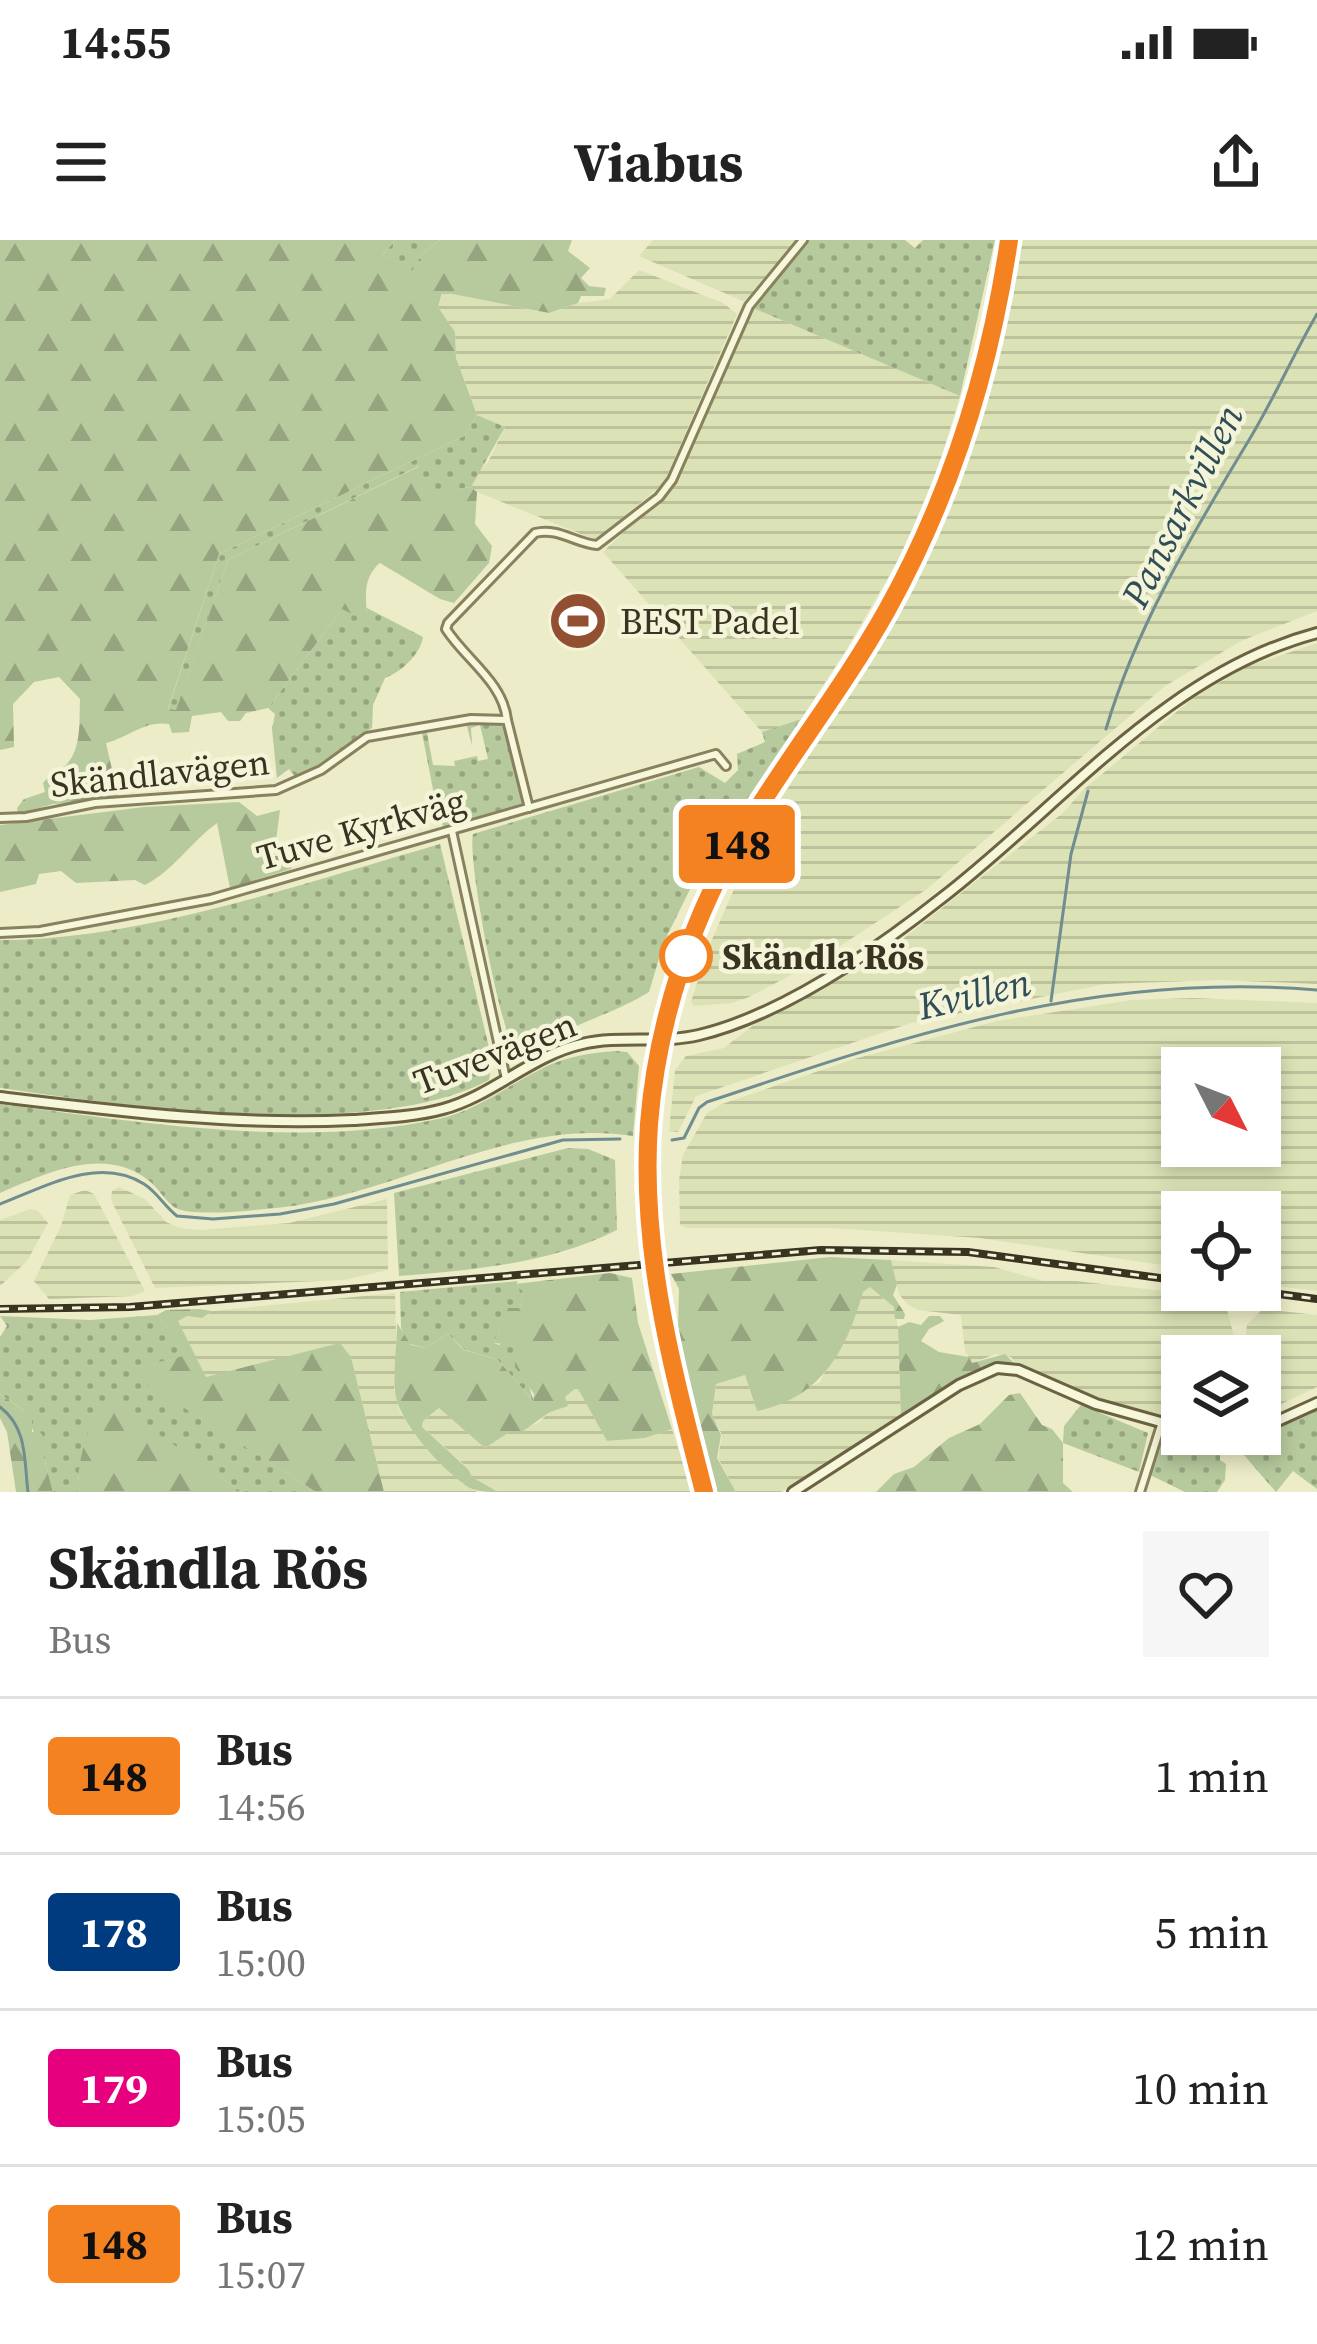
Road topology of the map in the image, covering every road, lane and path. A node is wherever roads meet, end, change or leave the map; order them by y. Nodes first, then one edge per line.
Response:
1 (803, 240) edge
2 (1009, 240) edge
3 (1317, 632) edge
4 (507, 720) junction
5 (727, 766) dead end
6 (529, 808) junction
7 (0, 818) edge
8 (452, 831) junction
9 (0, 933) edge
10 (663, 1039) junction
11 (507, 1080) junction
12 (0, 1097) edge
13 (1317, 1403) edge
14 (1281, 1419) edge
15 (1161, 1422) edge
16 (1161, 1425) edge
17 (704, 1492) edge
18 (793, 1492) edge
19 (1140, 1492) edge

1 - 4 street
2 - 10 highway
3 - 10 main road, Tuvevägen
4 - 6 street
4 - 7 street, Skändlavägen
5 - 6 street, Tuve Kyrkväg
6 - 8 street, Tuve Kyrkväg
8 - 9 street, Tuve Kyrkväg
8 - 11 street
10 - 11 main road, Tuvevägen
10 - 17 highway, bridge
11 - 12 main road, Tuvevägen
13 - 14 main road
15 - 18 main road
16 - 19 street

